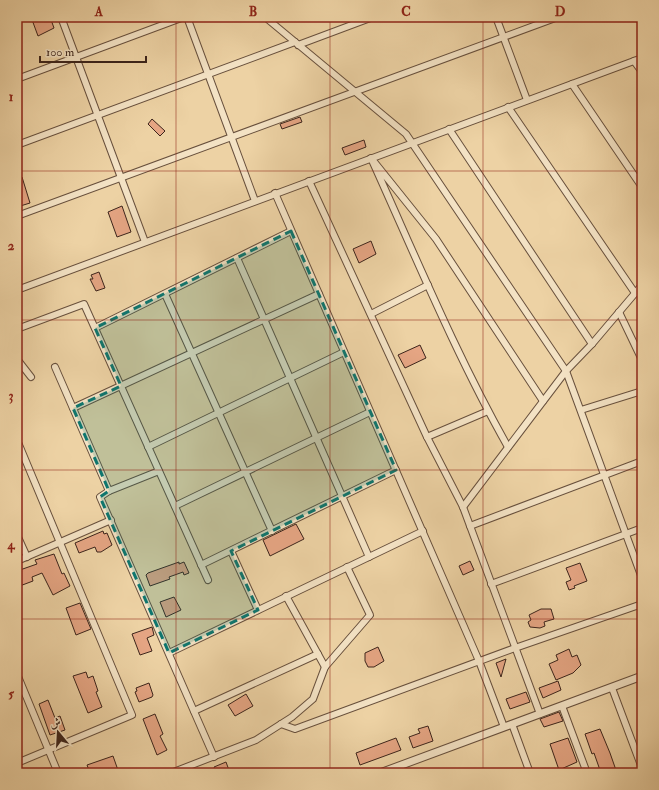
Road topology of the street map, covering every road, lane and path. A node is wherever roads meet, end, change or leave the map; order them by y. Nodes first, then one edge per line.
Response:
1 (61, 17) edge
2 (186, 17) edge
3 (265, 17) edge
4 (372, 17) edge
5 (496, 17) edge
6 (558, 17) edge
7 (636, 17) edge
8 (642, 22) edge
9 (503, 37) junction
10 (297, 43) junction
11 (76, 57) junction
12 (642, 58) edge
13 (634, 61) junction
14 (642, 72) edge
15 (209, 74) junction
16 (17, 79) edge
17 (572, 84) junction
18 (354, 91) junction
19 (527, 100) junction
20 (508, 107) junction
21 (97, 116) junction
22 (449, 129) junction
23 (231, 137) junction
24 (412, 143) junction
25 (17, 145) edge
26 (371, 158) junction
27 (120, 178) junction
28 (309, 181) junction
29 (642, 188) edge
30 (275, 194) junction
31 (255, 201) junction
32 (17, 216) edge
33 (291, 232) junction
34 (145, 242) junction
35 (237, 258) junction
36 (428, 285) junction
37 (642, 285) edge
38 (17, 290) edge
39 (636, 293) junction
40 (164, 294) junction
41 (319, 294) junction
42 (619, 312) junction
43 (371, 314) junction
44 (264, 319) junction
45 (95, 328) junction
46 (17, 329) edge
47 (592, 344) junction
48 (344, 352) junction
49 (191, 353) junction
50 (17, 359) edge
51 (642, 360) edge
52 (55, 367) dead end
53 (566, 371) junction
54 (31, 377) dead end
55 (290, 378) junction
56 (121, 386) junction
57 (642, 391) edge
58 (543, 401) junction
59 (73, 408) junction
60 (581, 410) junction
61 (488, 411) junction
62 (370, 412) junction
63 (218, 413) junction
64 (427, 437) junction
65 (316, 438) junction
66 (17, 440) edge
67 (148, 447) junction
68 (508, 447) junction
69 (642, 461) edge
70 (396, 470) junction
71 (159, 471) junction
72 (245, 472) junction
73 (604, 475) junction
74 (108, 491) junction
75 (342, 496) junction
76 (175, 506) junction
77 (463, 507) junction
78 (111, 520) junction
79 (470, 526) junction
80 (642, 528) edge
81 (272, 531) junction
82 (423, 531) junction
83 (627, 533) junction
84 (17, 535) edge
85 (60, 542) junction
86 (231, 551) junction
87 (27, 557) junction
88 (369, 557) junction
89 (17, 561) edge
90 (201, 565) junction
91 (347, 567) junction
92 (642, 578) edge
93 (208, 580) dead end
94 (491, 584) junction
95 (286, 596) junction
96 (642, 604) edge
97 (258, 610) junction
98 (516, 648) junction
99 (169, 653) junction
100 (318, 654) junction
101 (479, 661) junction
102 (325, 667) junction
103 (17, 674) edge
104 (642, 676) edge
105 (612, 688) junction
106 (24, 690) junction
107 (17, 692) edge
108 (562, 706) junction
109 (194, 711) junction
110 (540, 714) junction
111 (281, 724) junction
112 (512, 724) junction
113 (504, 727) junction
114 (48, 750) junction
115 (214, 757) junction
116 (17, 763) edge
117 (642, 768) edge
118 (58, 773) edge
119 (171, 773) edge
120 (380, 773) edge
121 (530, 773) edge
122 (587, 773) edge

1 - 11 street
2 - 11 street
2 - 15 street
3 - 10 street
4 - 10 street
5 - 9 street
6 - 9 street
7 - 8 street
9 - 18 street
9 - 19 street
10 - 15 street
10 - 18 street
11 - 16 street
11 - 21 street
12 - 13 street
13 - 14 street
13 - 17 street
15 - 21 street
15 - 23 street
17 - 19 street
17 - 29 street
18 - 23 street
18 - 24 street
19 - 20 street
20 - 22 street
20 - 39 street
21 - 25 street
21 - 27 street
22 - 24 street
22 - 47 street
23 - 27 street
23 - 31 street
24 - 26 street
24 - 53 street
26 - 28 street
26 - 36 street
26 - 58 street
27 - 32 street
27 - 34 street
28 - 30 street
28 - 43 street
30 - 31 street
30 - 33 street
31 - 34 street
33 - 35 street
33 - 41 street
34 - 38 street
35 - 40 street
35 - 44 street
36 - 43 street
36 - 61 street
37 - 39 street
39 - 42 street
40 - 45 street
40 - 49 street
41 - 44 street
41 - 48 street
42 - 47 street
42 - 51 street
43 - 64 street
44 - 49 street
44 - 55 street
45 - 46 street
45 - 56 street
47 - 53 street
48 - 55 street
48 - 62 street
49 - 56 street
49 - 63 street
50 - 54 street
52 - 59 street
53 - 58 street
53 - 60 street
55 - 63 street
55 - 65 street
56 - 59 street
56 - 67 street
57 - 60 street
58 - 68 street
59 - 74 street
60 - 73 street
61 - 64 street
61 - 68 street
62 - 65 street
62 - 70 street
63 - 67 street
63 - 72 street
64 - 77 street
65 - 72 street
65 - 75 street
66 - 85 street
67 - 71 street
68 - 77 street
69 - 73 street
70 - 75 street
70 - 82 street
71 - 74 street
71 - 76 street
72 - 76 street
72 - 81 street
73 - 79 street
73 - 83 street
74 - 78 street
75 - 81 street
75 - 88 street
76 - 90 street
77 - 79 street
78 - 85 street
78 - 99 street
79 - 94 street
80 - 83 street
81 - 86 street
82 - 88 street
82 - 101 street
83 - 92 street
83 - 94 street
84 - 87 street
85 - 87 street
85 - 114 street
86 - 90 street
86 - 97 street
87 - 89 street
88 - 91 street
90 - 93 street
91 - 95 street
91 - 102 street
94 - 98 street
95 - 97 street
95 - 100 street
96 - 98 street
97 - 99 street
98 - 101 street
98 - 110 street
99 - 109 street
100 - 102 street
100 - 109 street
101 - 111 street
101 - 113 street
102 - 111 street
103 - 106 street
104 - 105 street
105 - 108 street
105 - 117 street
106 - 107 street
106 - 114 street
108 - 110 street
108 - 122 street
109 - 115 street
110 - 112 street
111 - 115 street
112 - 113 street
112 - 121 street
113 - 120 street
114 - 116 street
114 - 118 street
115 - 119 street

